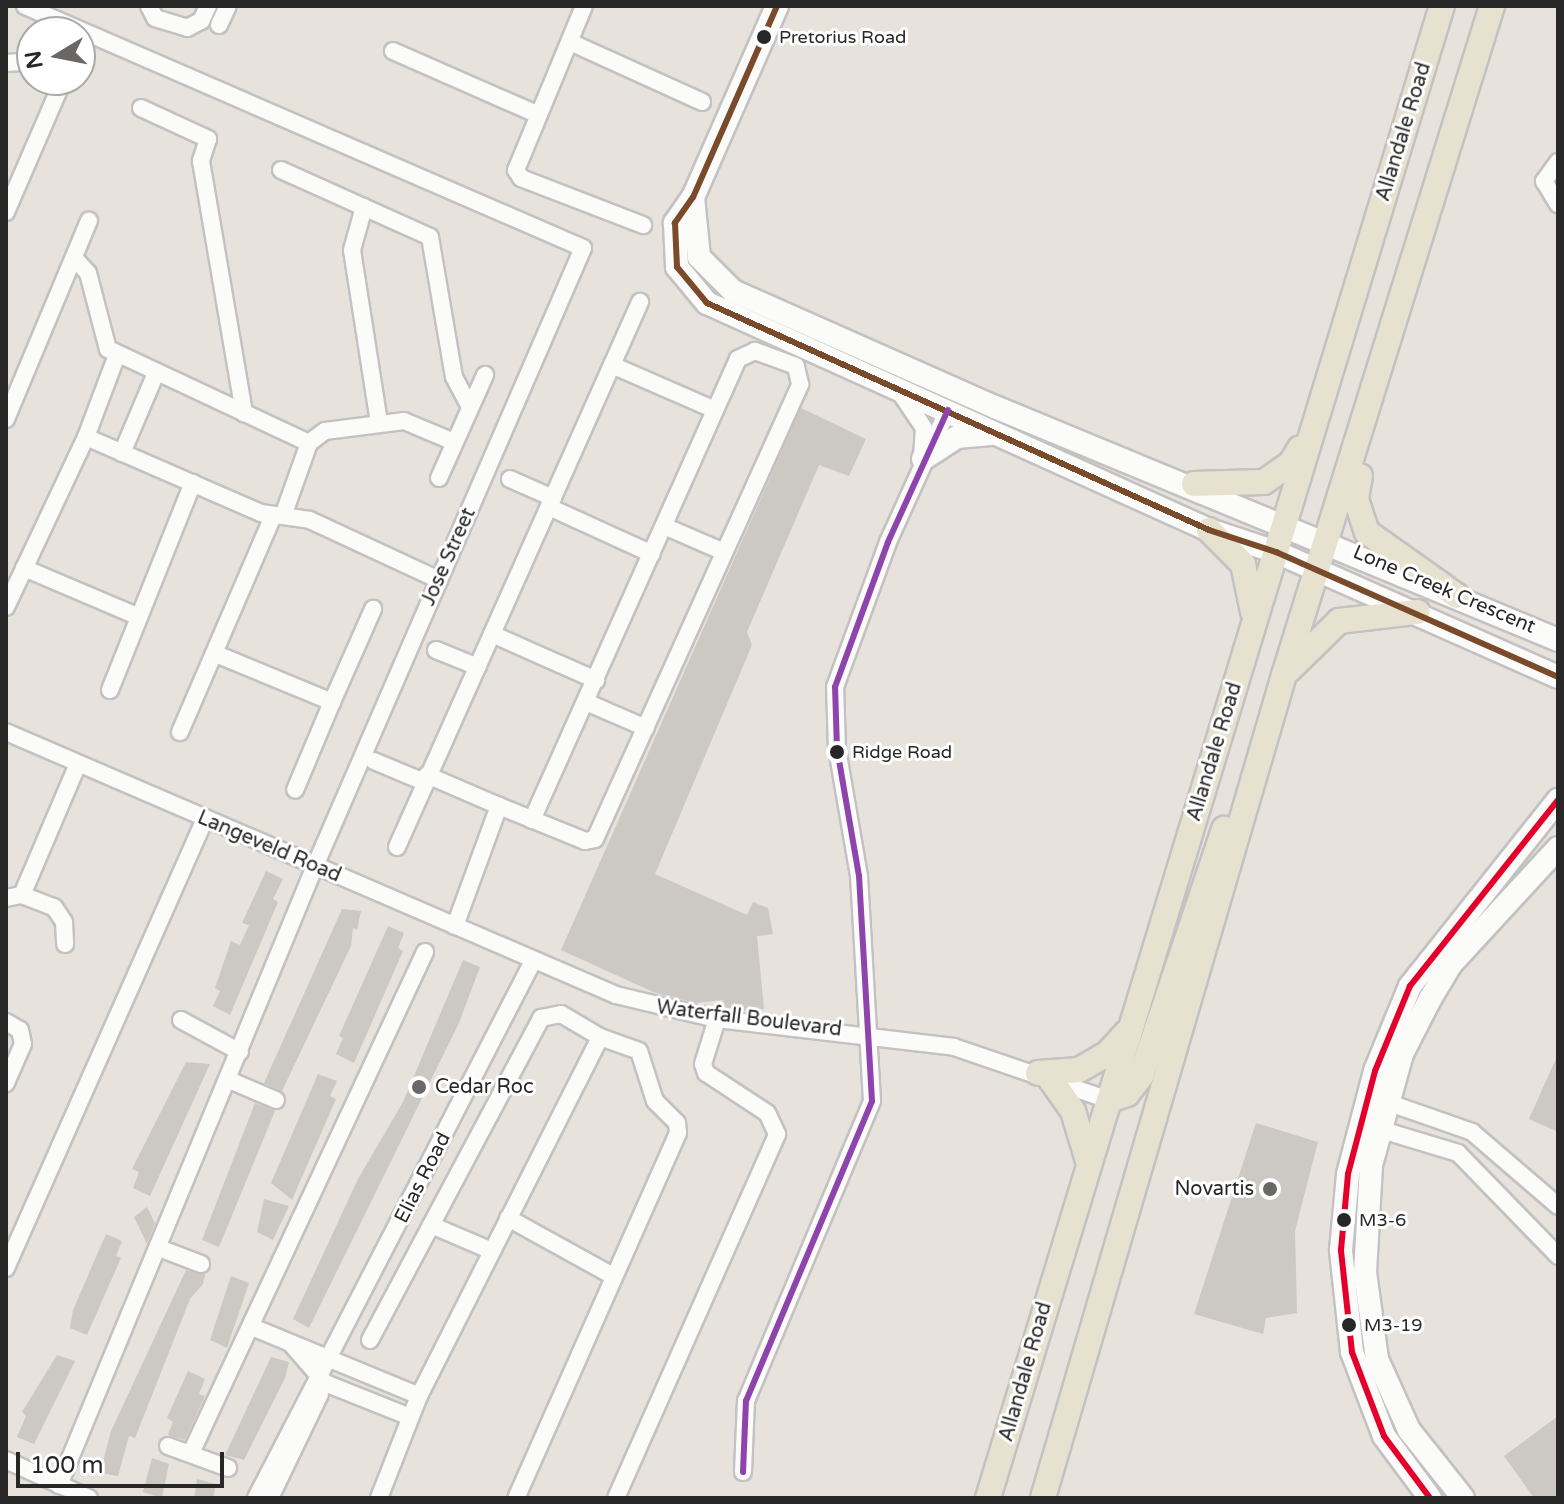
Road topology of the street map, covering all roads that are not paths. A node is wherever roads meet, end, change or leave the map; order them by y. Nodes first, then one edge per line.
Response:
1 (149, 6) edge
2 (208, 6) edge
3 (228, 6) edge
4 (584, 6) edge
5 (777, 6) edge
6 (1442, 6) edge
7 (1492, 6) edge
8 (219, 25) dead end
9 (570, 42) junction
10 (96, 44) edge
11 (393, 51) dead end
12 (55, 96) edge
13 (702, 102) dead end
14 (141, 108) dead end
15 (539, 115) junction
16 (1558, 162) edge
17 (281, 170) dead end
18 (13, 182) edge
19 (693, 197) junction
20 (1558, 204) edge
21 (364, 207) junction
22 (6, 212) edge
23 (89, 221) dead end
24 (643, 225) dead end
25 (75, 259) junction
26 (640, 302) dead end
27 (117, 355) junction
28 (892, 362) junction
29 (612, 365) junction
30 (156, 373) junction
31 (485, 375) dead end
32 (896, 388) junction
33 (470, 407) junction
34 (715, 410) junction
35 (948, 410) junction
36 (1371, 411) junction
37 (244, 413) junction
38 (6, 419) edge
39 (379, 422) junction
40 (1311, 428) junction
41 (995, 434) junction
42 (86, 437) junction
43 (454, 442) junction
44 (309, 443) junction
45 (122, 453) junction
46 (922, 462) junction
47 (439, 478) dead end
48 (510, 479) dead end
49 (193, 483) junction
50 (1194, 484) junction
51 (551, 502) junction
52 (278, 516) junction
53 (1284, 524) junction
54 (664, 526) junction
55 (1209, 530) junction
56 (1329, 541) junction
57 (724, 552) junction
58 (1276, 552) junction
59 (652, 554) junction
60 (24, 568) junction
61 (1321, 571) junction
62 (439, 580) junction
63 (1457, 596) junction
64 (6, 607) edge
65 (373, 609) dead end
66 (1417, 612) junction
67 (137, 616) junction
68 (1254, 622) junction
69 (492, 634) junction
70 (1558, 640) edge
71 (436, 650) dead end
72 (216, 654) junction
73 (478, 667) junction
74 (1284, 675) junction
75 (1558, 677) edge
76 (596, 680) junction
77 (110, 690) dead end
78 (332, 702) junction
79 (586, 702) junction
80 (646, 728) junction
81 (6, 732) edge
82 (180, 732) dead end
83 (1263, 748) junction
84 (374, 761) dead end
85 (78, 764) junction
86 (426, 779) junction
87 (295, 790) dead end
88 (1558, 800) edge
89 (499, 806) junction
90 (205, 819) junction
91 (532, 820) junction
92 (397, 847) dead end
93 (1558, 848) edge
94 (315, 866) junction
95 (14, 896) edge
96 (455, 926) junction
97 (65, 944) dead end
98 (425, 952) dead end
99 (532, 963) junction
100 (717, 1019) junction
101 (181, 1020) dead end
102 (6, 1022) edge
103 (1128, 1031) junction
104 (869, 1034) junction
105 (600, 1037) junction
106 (240, 1052) junction
107 (1044, 1075) junction
108 (229, 1080) junction
109 (6, 1083) edge
110 (1378, 1099) junction
111 (276, 1100) dead end
112 (1109, 1100) junction
113 (1370, 1126) junction
114 (1088, 1161) junction
115 (1558, 1206) edge
116 (508, 1218) junction
117 (431, 1225) junction
118 (159, 1248) junction
119 (492, 1251) junction
120 (1558, 1256) edge
121 (201, 1264) dead end
122 (6, 1268) edge
123 (613, 1276) junction
124 (252, 1327) junction
125 (370, 1340) dead end
126 (293, 1346) junction
127 (333, 1354) junction
128 (322, 1379) junction
129 (419, 1396) junction
130 (410, 1417) junction
131 (168, 1446) dead end
132 (191, 1453) junction
133 (6, 1460) edge
134 (228, 1468) dead end
135 (743, 1472) dead end
136 (59, 1485) junction
137 (89, 1498) edge
138 (256, 1498) edge
139 (270, 1498) edge
140 (379, 1498) edge
141 (516, 1498) edge
142 (616, 1498) edge
143 (988, 1498) edge
144 (1043, 1498) edge
145 (1430, 1498) edge
146 (1463, 1498) edge

1 - 2 street
3 - 8 street
4 - 9 street
5 - 19 street
6 - 40 main road, Allandale Road
7 - 36 main road
9 - 13 street
9 - 15 street
10 - 62 street, Jose Street
11 - 15 street
12 - 18 street
14 - 37 street
15 - 24 street
16 - 20 street
17 - 21 street
18 - 22 street
19 - 28 street
19 - 32 street
21 - 33 street
21 - 39 street
23 - 25 street
25 - 27 street
25 - 38 street
26 - 29 street
27 - 30 street
27 - 42 street
28 - 35 street
28 - 50 street
29 - 34 street
29 - 51 street
30 - 37 street
30 - 45 street
31 - 33 street
32 - 35 street
32 - 46 street
33 - 43 street
34 - 54 street
34 - 57 street
35 - 41 street
35 - 46 street
36 - 56 main road
36 - 63 main road
37 - 44 street
39 - 43 street
39 - 44 street
40 - 50 main road
40 - 53 main road, Allandale Road
41 - 46 street
41 - 55 street
42 - 45 street
42 - 60 street
43 - 47 street
44 - 52 street
45 - 49 street
46 - 104 street
48 - 51 street
49 - 52 street
49 - 67 street
50 - 53 street
51 - 59 street
51 - 69 street
52 - 62 street
52 - 72 street
53 - 56 street, Lone Creek Crescent
53 - 58 main road, Allandale Road
54 - 57 street
54 - 59 street
55 - 58 street
55 - 68 main road
56 - 61 main road
56 - 63 street, Lone Creek Crescent
57 - 80 street
58 - 61 street, Lone Creek Crescent
58 - 68 main road, Allandale Road
59 - 76 street
60 - 64 street
60 - 67 street
61 - 66 street, Lone Creek Crescent
61 - 74 main road
62 - 94 street, Jose Street
63 - 70 street, Lone Creek Crescent
65 - 78 street
66 - 74 main road
66 - 75 street, Lone Creek Crescent
67 - 77 street
68 - 103 main road, Allandale Road
69 - 73 street
69 - 76 street
71 - 73 street
72 - 78 street
72 - 82 street
73 - 86 street
74 - 83 main road
76 - 79 street
78 - 87 street
79 - 80 street
79 - 91 street
80 - 91 street
81 - 85 street, Langeveld Road
83 - 112 main road
83 - 144 main road
84 - 86 street
85 - 90 street, Langeveld Road
85 - 95 street
86 - 89 street
86 - 92 street
88 - 110 street
89 - 91 street
89 - 96 street
90 - 94 street, Langeveld Road
90 - 122 street
93 - 110 street
94 - 96 street, Langeveld Road
94 - 106 street, Jose Street
95 - 97 street
96 - 99 street, Langeveld Road
98 - 124 street
99 - 100 street, Waterfall Boulevard
99 - 127 street, Elias Road
100 - 104 street, Waterfall Boulevard
100 - 142 street
101 - 106 street
102 - 109 street
103 - 107 main road
103 - 112 main road, Allandale Road
104 - 107 street, Waterfall Boulevard
104 - 135 street
105 - 116 street
105 - 117 street
105 - 123 street
106 - 108 street, Jose Street
107 - 112 street, Waterfall Boulevard
107 - 114 main road
108 - 111 street
108 - 118 street, Jose Street
110 - 113 street
110 - 115 street
112 - 114 main road, Allandale Road
113 - 120 street
113 - 145 street
113 - 146 street
114 - 143 main road, Allandale Road
116 - 119 street
116 - 123 street
117 - 119 street
117 - 125 street
118 - 121 street
118 - 136 street, Jose Street
119 - 129 street
123 - 141 street
124 - 126 street
124 - 132 street
126 - 127 street
126 - 128 street
127 - 128 street, Elias Road
127 - 129 street
128 - 130 street
128 - 138 street, Elias Road
128 - 139 street, Elias Road
129 - 130 street
130 - 140 street
131 - 132 street
132 - 134 street
133 - 136 street
136 - 137 street

